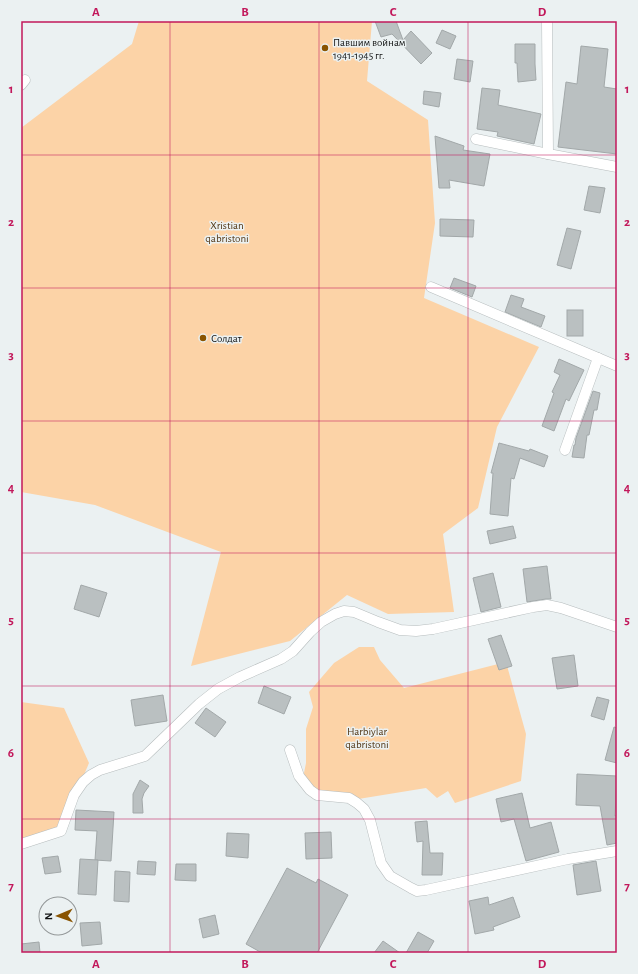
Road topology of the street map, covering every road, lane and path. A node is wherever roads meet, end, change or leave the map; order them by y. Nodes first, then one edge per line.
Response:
1 (547, 21) edge
2 (476, 139) dead end
3 (548, 154) junction
4 (617, 166) edge
5 (430, 287) dead end
6 (598, 358) junction
7 (617, 366) edge
8 (565, 450) dead end
9 (617, 627) edge
10 (290, 750) dead end
11 (21, 844) edge
12 (617, 851) edge

1 - 3 street
2 - 3 street
3 - 4 street
5 - 6 street
6 - 7 street
6 - 8 street
9 - 11 street
10 - 12 street

